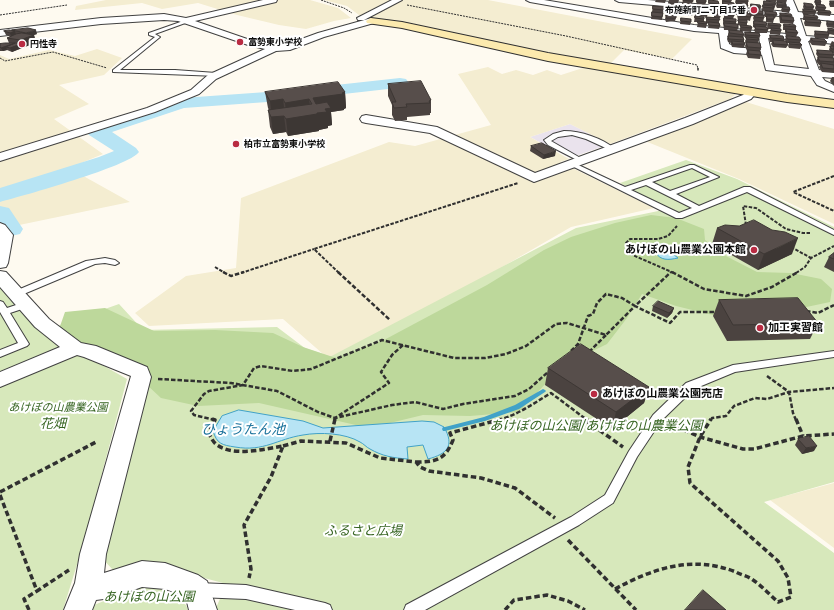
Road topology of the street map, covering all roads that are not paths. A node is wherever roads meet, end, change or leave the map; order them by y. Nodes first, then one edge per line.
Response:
1 (273, 0) edge
2 (530, 0) edge
3 (619, 0) edge
4 (396, 1) edge
5 (650, 1) edge
6 (790, 3) edge
7 (670, 15) edge
8 (795, 15) junction
9 (647, 16) junction
10 (834, 18) edge
11 (366, 19) junction
12 (186, 22) junction
13 (723, 31) junction
14 (0, 33) edge
15 (763, 35) junction
16 (803, 38) junction
17 (834, 41) edge
18 (274, 49) junction
19 (767, 53) junction
20 (815, 73) junction
21 (834, 75) edge
22 (216, 76) junction
23 (834, 89) edge
24 (752, 92) junction
25 (832, 105) edge
26 (366, 119) dead end
27 (612, 149) junction
28 (0, 157) edge
29 (577, 162) junction
30 (646, 182) junction
31 (624, 190) junction
32 (670, 194) junction
33 (698, 208) junction
34 (0, 228) edge
35 (834, 233) edge
36 (0, 263) edge
37 (115, 263) dead end
38 (0, 276) edge
39 (11, 304) edge
40 (75, 348) junction
41 (0, 354) edge
42 (834, 354) edge
43 (0, 380) edge
44 (86, 589) edge
45 (200, 600) edge
46 (325, 610) edge
47 (411, 610) edge

1 - 12 street
2 - 9 street
3 - 5 street
4 - 11 street
5 - 8 street
5 - 9 street
6 - 8 street
7 - 9 street
8 - 10 street
8 - 16 street
9 - 13 street
11 - 18 street
11 - 24 street
12 - 14 street
12 - 18 street
12 - 22 lane
13 - 15 street
13 - 19 street
15 - 16 street
15 - 19 street
16 - 17 street
16 - 20 street
18 - 22 street
19 - 20 street
20 - 21 street
20 - 23 street
22 - 28 street
24 - 25 street
24 - 27 street
26 - 29 street
27 - 29 street
27 - 29 lane
29 - 31 lane
30 - 31 lane
30 - 32 lane
30 - 32 lane
31 - 33 lane
32 - 33 lane
33 - 35 lane
34 - 36 street
37 - 39 lane
38 - 39 street
39 - 40 street
39 - 41 lane
40 - 43 street
40 - 44 street
42 - 47 lane
44 - 45 street
45 - 46 lane

